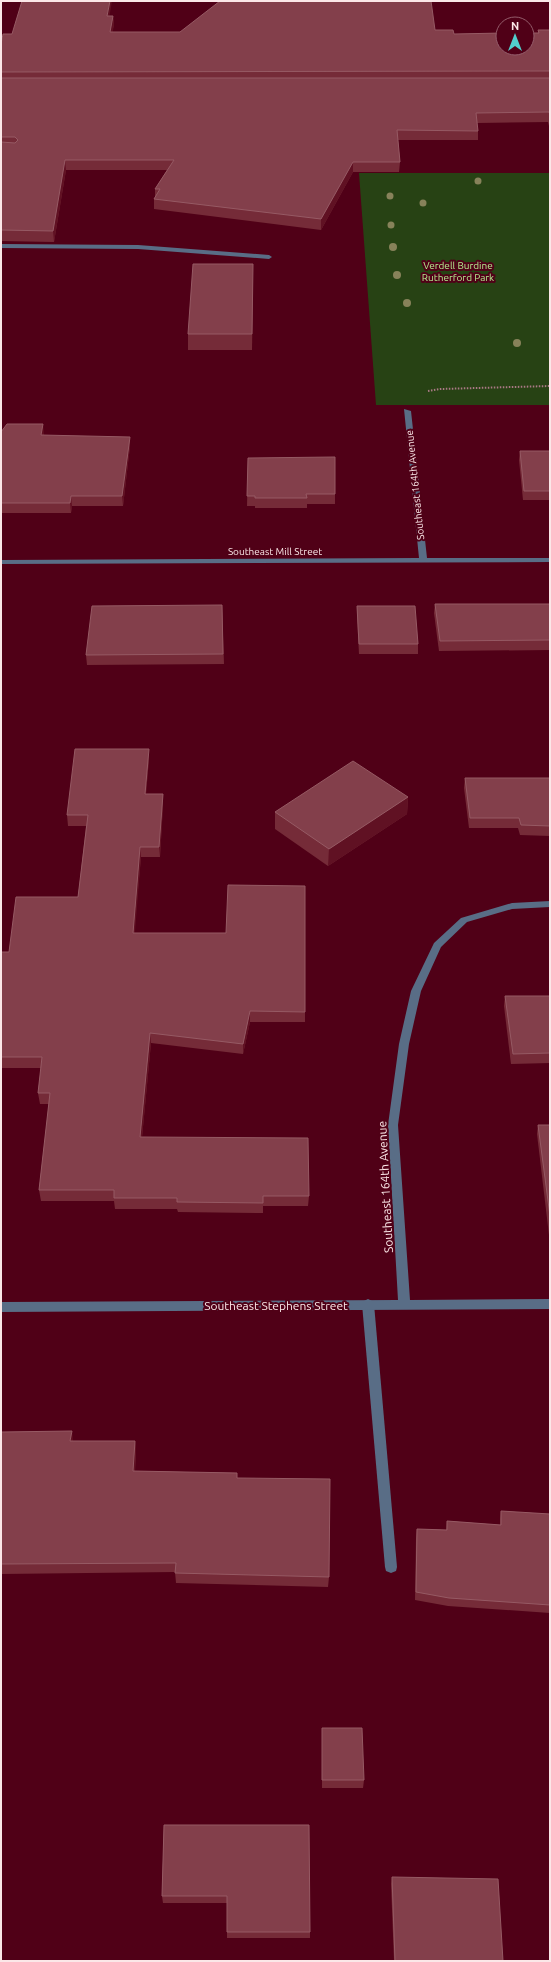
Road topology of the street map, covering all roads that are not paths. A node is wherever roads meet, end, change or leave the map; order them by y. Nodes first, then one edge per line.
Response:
1 (1, 246) edge
2 (269, 257) dead end
3 (407, 411) road end
4 (423, 560) junction
5 (550, 560) edge
6 (1, 562) edge
7 (550, 904) edge
8 (404, 1303) junction
9 (368, 1304) junction
10 (550, 1304) edge
11 (1, 1307) edge
12 (391, 1567) dead end

1 - 2 street
3 - 4 street, Southeast 164th Avenue
4 - 5 street, Southeast Mill Street
4 - 6 street, Southeast Mill Street
7 - 8 street, Southeast 164th Avenue
8 - 9 street, Southeast Stephens Street
8 - 10 street, Southeast Stephens Street
9 - 11 street, Southeast Stephens Street
9 - 12 street

